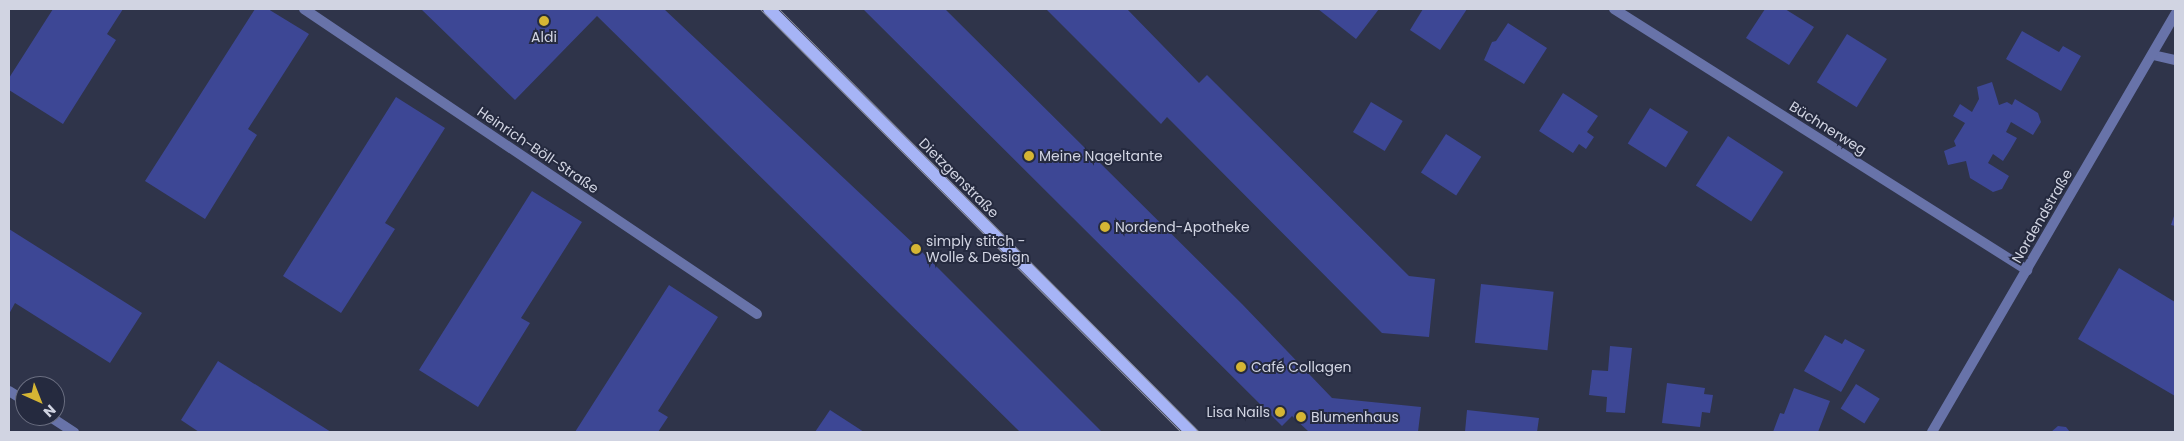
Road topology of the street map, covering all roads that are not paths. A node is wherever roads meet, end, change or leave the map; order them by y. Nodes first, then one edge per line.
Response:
1 (304, 9) edge
2 (769, 9) edge
3 (1614, 9) edge
4 (2175, 14) edge
5 (2153, 55) junction
6 (2175, 60) edge
7 (2027, 270) junction
8 (757, 314) dead end
9 (1191, 432) edge
10 (1932, 432) edge

1 - 8 street, Heinrich-Böll-Straße
2 - 9 main road, Dietzgenstraße
3 - 7 street, Büchnerweg
4 - 5 street, Nordendstraße
5 - 6 street
5 - 7 street, Nordendstraße
7 - 10 street, Nordendstraße

